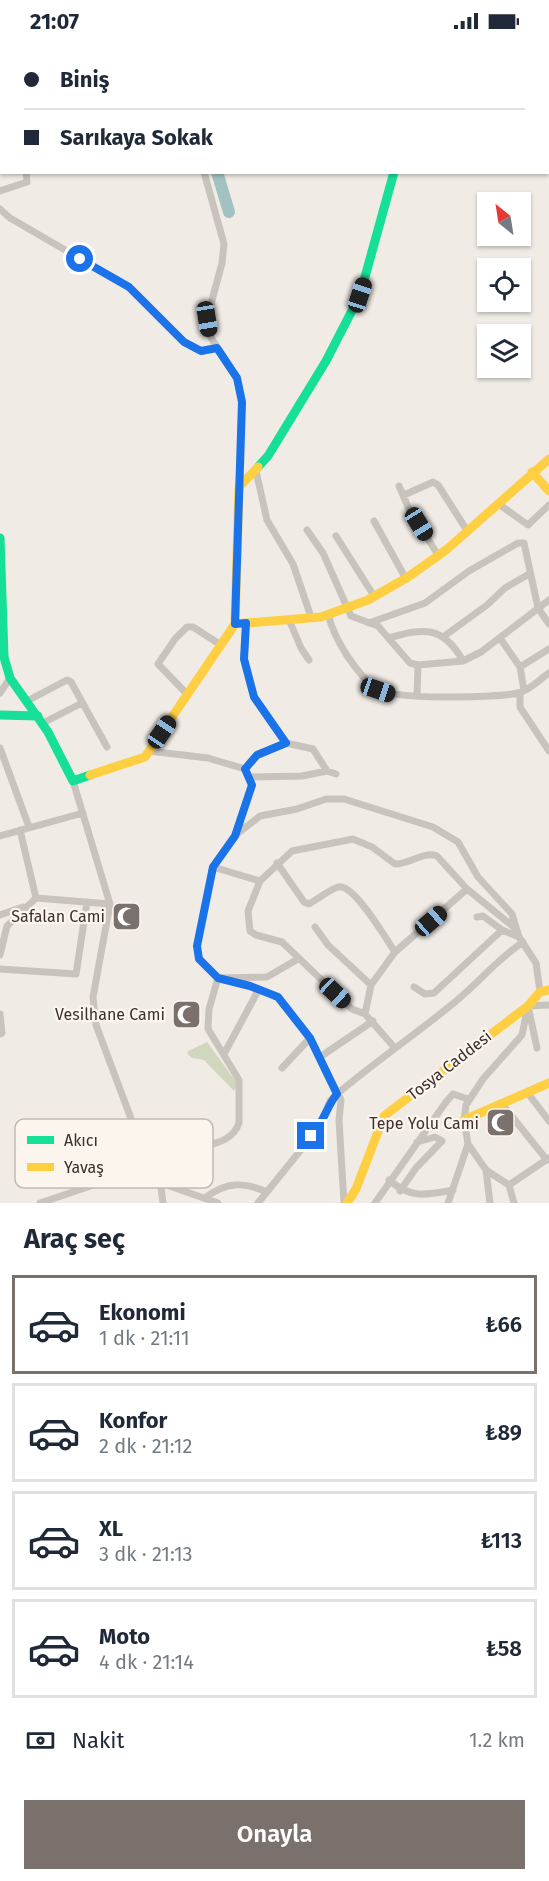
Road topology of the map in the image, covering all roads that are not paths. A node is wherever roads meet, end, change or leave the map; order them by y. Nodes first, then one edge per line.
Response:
1 (26, 174) edge
2 (205, 174) edge
3 (393, 174) edge
4 (0, 191) edge
5 (0, 209) edge
6 (217, 348) junction
7 (549, 459) edge
8 (256, 471) junction
9 (532, 472) junction
10 (239, 486) junction
11 (399, 486) dead end
12 (549, 491) edge
13 (404, 495) junction
14 (549, 505) edge
15 (500, 506) junction
16 (374, 521) dead end
17 (307, 530) dead end
18 (468, 532) junction
19 (336, 536) dead end
20 (0, 538) edge
21 (438, 555) junction
22 (529, 574) junction
23 (406, 579) junction
24 (2, 588) edge
25 (374, 596) junction
26 (549, 600) edge
27 (538, 608) junction
28 (347, 609) junction
29 (327, 614) junction
30 (310, 617) junction
31 (290, 622) junction
32 (246, 623) junction
33 (369, 623) junction
34 (235, 624) junction
35 (549, 624) edge
36 (443, 637) junction
37 (388, 638) junction
38 (500, 638) junction
39 (221, 645) junction
40 (549, 650) edge
41 (309, 660) dead end
42 (463, 661) junction
43 (418, 665) junction
44 (520, 667) junction
45 (549, 673) edge
46 (10, 678) junction
47 (522, 692) junction
48 (0, 693) edge
49 (188, 694) junction
50 (417, 696) junction
51 (27, 701) junction
52 (82, 703) junction
53 (0, 715) edge
54 (40, 720) junction
55 (286, 743) junction
56 (107, 747) dead end
57 (0, 748) edge
58 (149, 751) junction
59 (549, 751) edge
60 (245, 769) junction
61 (327, 771) junction
62 (336, 774) dead end
63 (249, 777) junction
64 (73, 780) junction
65 (83, 813) junction
66 (29, 827) junction
67 (20, 830) junction
68 (0, 836) edge
69 (235, 836) junction
70 (277, 863) junction
71 (213, 867) junction
72 (260, 881) junction
73 (467, 890) junction
74 (36, 898) junction
75 (87, 902) junction
76 (110, 904) junction
77 (25, 906) junction
78 (0, 915) edge
79 (477, 917) dead end
80 (315, 927) dead end
81 (516, 928) junction
82 (502, 930) junction
83 (521, 939) junction
84 (395, 952) junction
85 (0, 955) edge
86 (298, 959) junction
87 (0, 969) edge
88 (218, 978) junction
89 (371, 985) junction
90 (414, 987) dead end
91 (259, 989) junction
92 (545, 991) edge
93 (549, 1005) edge
94 (528, 1006) junction
95 (0, 1014) edge
96 (365, 1014) junction
97 (373, 1021) junction
98 (0, 1034) edge
99 (310, 1038) junction
100 (394, 1047) junction
101 (537, 1048) dead end
102 (224, 1054) junction
103 (320, 1057) junction
104 (282, 1068) dead end
105 (549, 1083) edge
106 (527, 1092) junction
107 (337, 1094) junction
108 (468, 1099) junction
109 (501, 1103) junction
110 (132, 1119) edge
111 (464, 1120) junction
112 (549, 1121) edge
113 (417, 1142) junction
114 (213, 1143) edge
115 (468, 1144) junction
116 (548, 1159) edge
117 (486, 1170) junction
118 (389, 1180) junction
119 (509, 1185) junction
120 (88, 1188) edge
121 (94, 1188) edge
122 (161, 1188) edge
123 (176, 1188) edge
124 (453, 1190) junction
125 (265, 1191) junction
126 (400, 1191) junction
127 (206, 1197) junction
128 (40, 1203) edge
129 (51, 1203) edge
130 (163, 1203) edge
131 (218, 1203) edge
132 (258, 1203) edge
133 (345, 1203) edge
134 (375, 1203) edge
135 (448, 1203) edge
136 (490, 1203) edge
137 (514, 1203) edge

1 - 4 street
2 - 6 street
3 - 8 street
5 - 6 street
6 - 10 street
7 - 9 street
8 - 10 street
8 - 30 street
9 - 12 street
9 - 15 street
10 - 34 street
11 - 13 street
13 - 18 street
13 - 21 street
14 - 15 street
15 - 18 street
16 - 23 street
17 - 28 street
18 - 21 street
19 - 25 street
20 - 24 street
21 - 23 street
22 - 27 street
22 - 33 street
22 - 36 street
23 - 25 street
24 - 46 street
25 - 28 street
26 - 27 street
27 - 35 street
27 - 38 street
28 - 29 street
28 - 33 street
29 - 30 street
29 - 50 street
30 - 31 street
31 - 32 street
31 - 41 street
32 - 34 street
32 - 55 street
33 - 37 street
34 - 39 street
36 - 37 street
36 - 42 street
37 - 43 street
38 - 42 street
38 - 44 street
39 - 49 street
39 - 49 street
40 - 44 street
42 - 43 street
43 - 50 street
44 - 47 street
45 - 47 street
46 - 48 street
46 - 51 street
47 - 50 street
47 - 59 street
49 - 58 street
51 - 52 street
51 - 54 street
52 - 54 street
52 - 56 street
53 - 54 street
54 - 64 street
55 - 60 street
55 - 61 street
57 - 66 street
58 - 60 street
58 - 64 street
60 - 63 street
61 - 62 street
61 - 63 street
63 - 69 street
64 - 65 street
65 - 66 street
65 - 76 street
66 - 67 street
67 - 68 street
67 - 74 street
69 - 71 street
69 - 81 street, Tosya Caddesi
70 - 72 street
70 - 73 street
70 - 84 street
71 - 72 street
71 - 88 street
72 - 86 street
73 - 81 street
73 - 84 street
74 - 75 street
74 - 77 street
75 - 76 street
75 - 87 street
76 - 110 street
77 - 78 street
77 - 85 street
79 - 82 street
80 - 89 street
81 - 83 street, Tosya Caddesi
82 - 83 street
82 - 90 street
83 - 92 street, Tosya Caddesi
83 - 100 street
84 - 89 street
86 - 88 street
86 - 96 street
88 - 91 street
88 - 102 street
89 - 96 street
91 - 99 street
91 - 102 street
92 - 94 street, Tosya Caddesi
93 - 94 street
94 - 101 street
94 - 108 street
94 - 133 street, Tosya Caddesi
95 - 98 street
96 - 97 street
97 - 100 street
97 - 103 street
99 - 103 street
99 - 104 street
100 - 107 street
102 - 114 street
103 - 107 street
105 - 106 street
106 - 109 street
106 - 112 street
107 - 125 street
107 - 133 street
108 - 111 street
108 - 113 street
109 - 111 street
109 - 116 street
111 - 115 street
113 - 118 street
113 - 126 street
115 - 117 street
115 - 124 street
116 - 119 street
117 - 119 street
117 - 136 street
118 - 126 street
118 - 134 street
119 - 137 street
120 - 128 street
121 - 129 street
122 - 130 street
123 - 127 street
124 - 126 street
124 - 135 street
125 - 127 street
125 - 132 street
127 - 131 street

